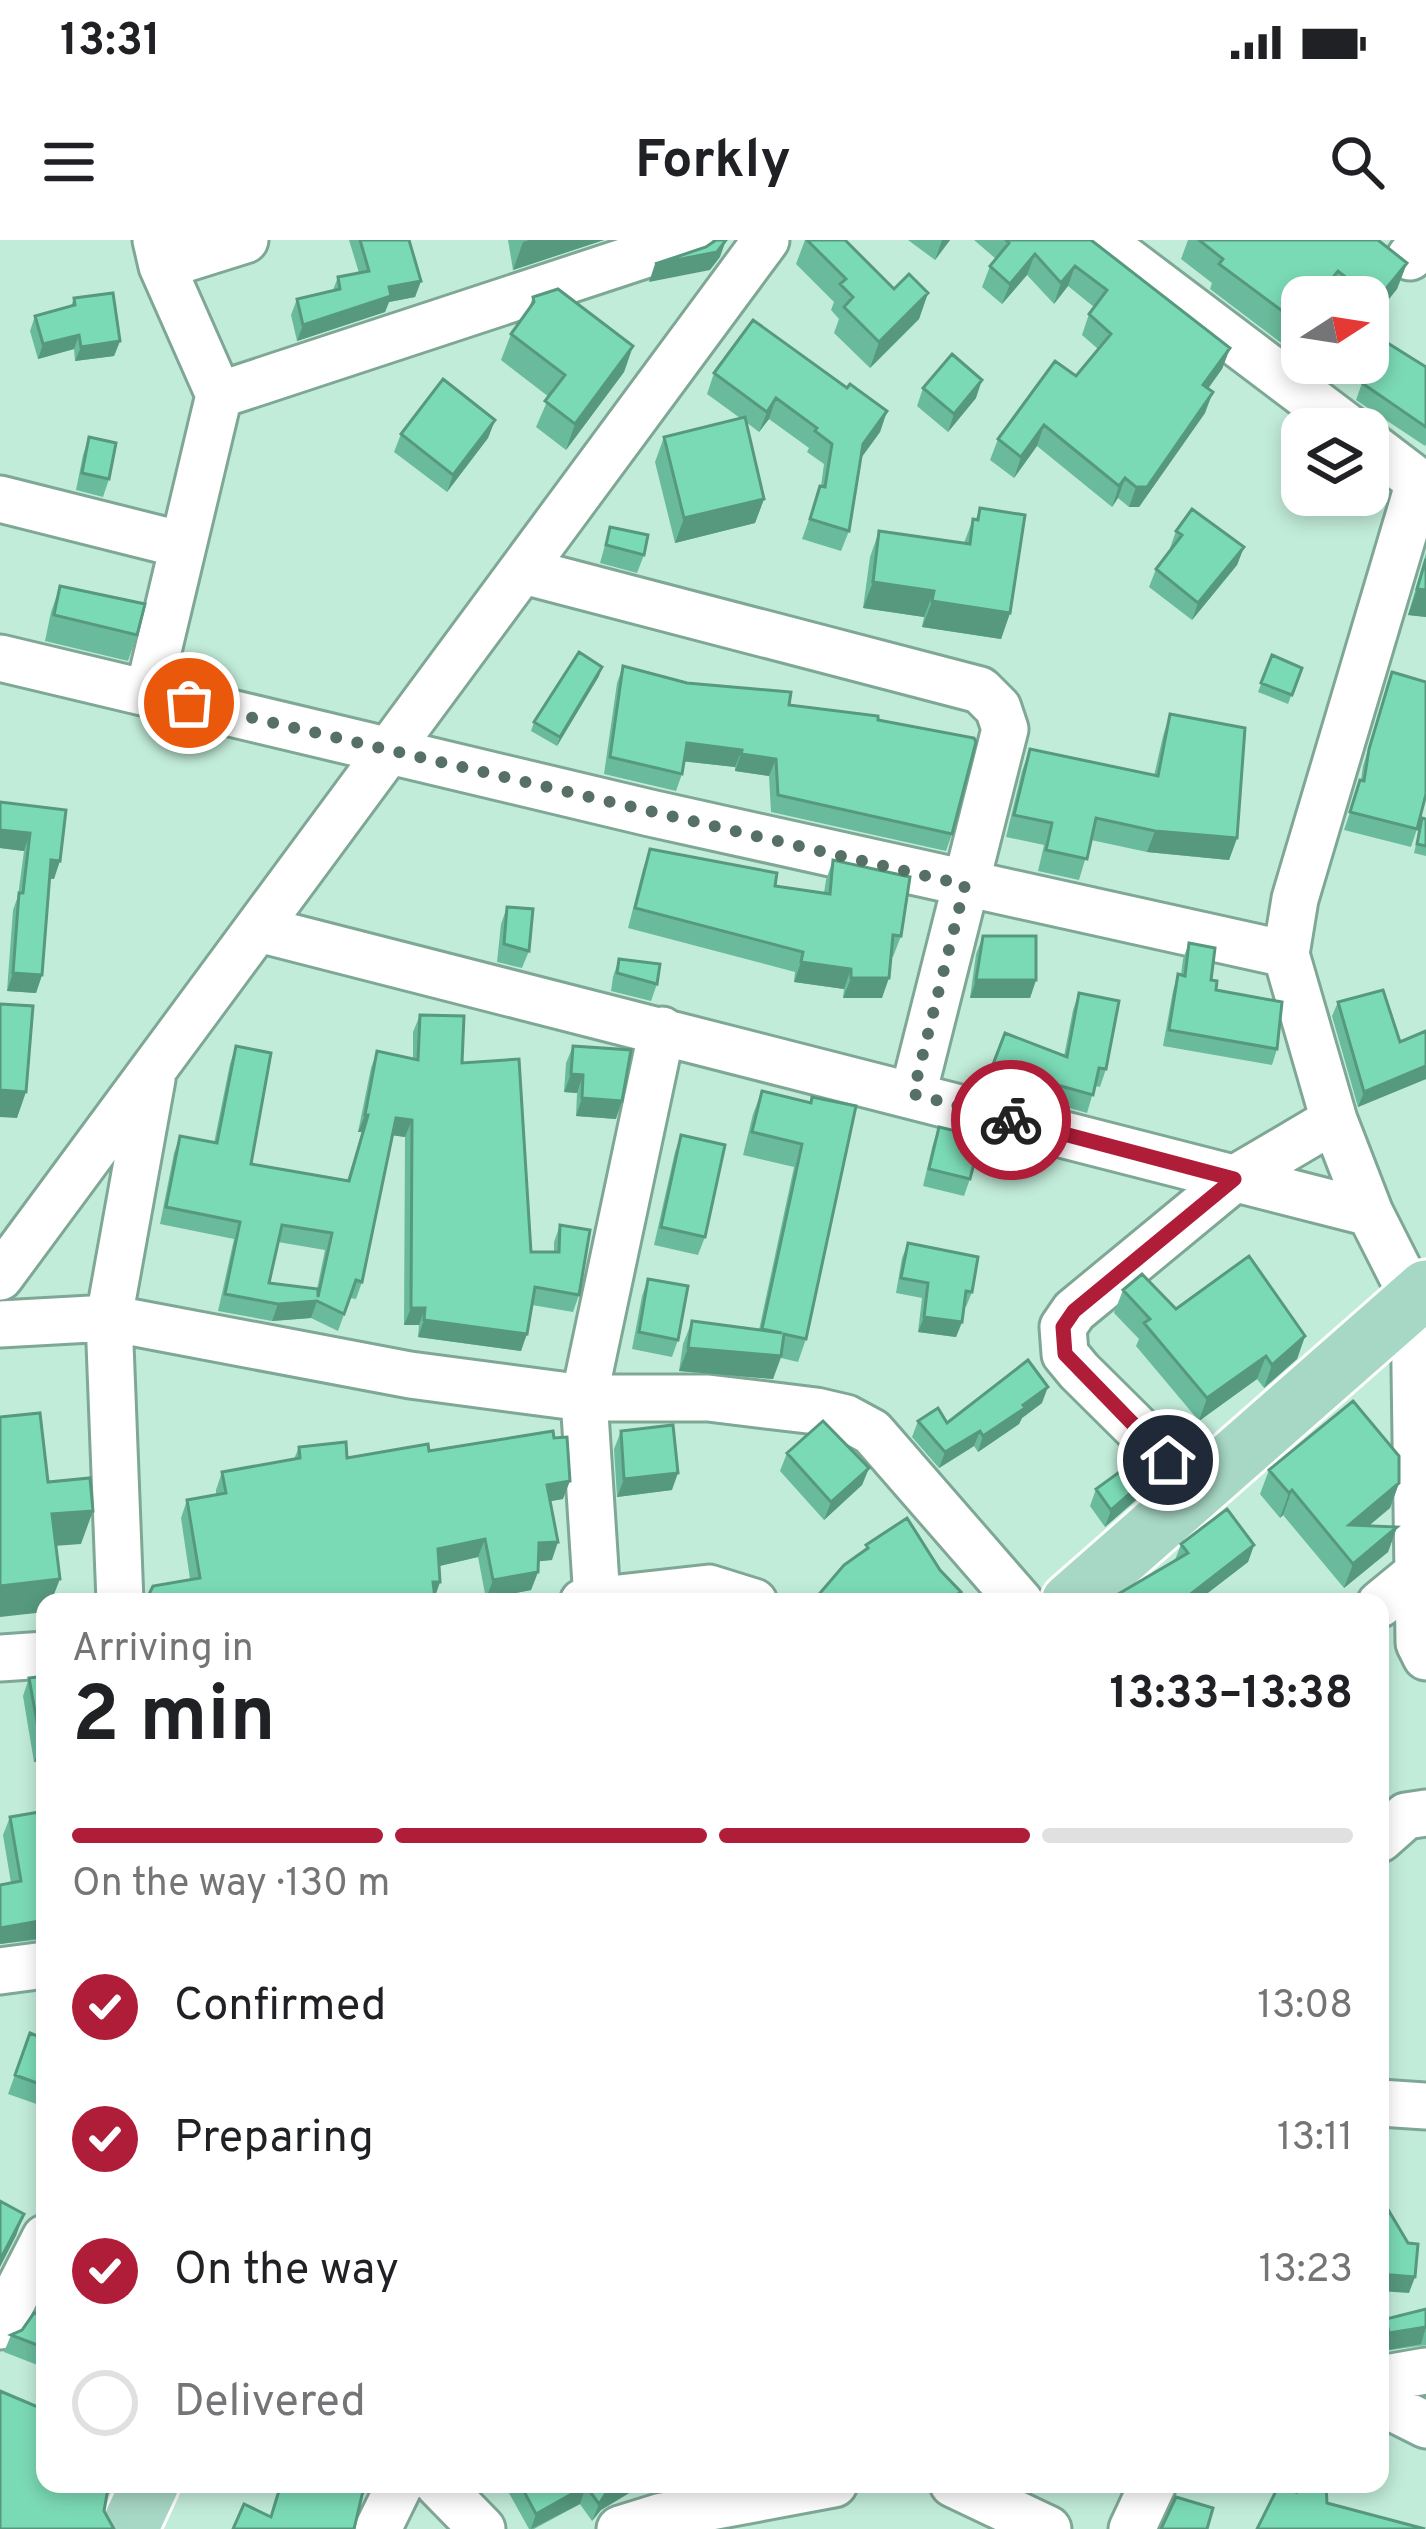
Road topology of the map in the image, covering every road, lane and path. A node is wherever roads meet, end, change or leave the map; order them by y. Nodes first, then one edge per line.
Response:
1 (245, 240) edge
2 (690, 240) edge
3 (766, 240) edge
4 (1100, 240) edge
5 (159, 253) edge
6 (219, 395) junction
7 (1321, 408) edge
8 (1389, 457) edge
9 (1422, 480) edge
10 (0, 499) edge
11 (183, 545) junction
12 (524, 571) junction
13 (0, 658) edge
14 (148, 693) junction
15 (391, 750) junction
16 (965, 885) junction
17 (260, 928) junction
18 (1286, 954) junction
19 (662, 1030) junction
20 (154, 1070) junction
21 (913, 1094) junction
22 (1334, 1120) junction
23 (1234, 1179) junction
24 (1370, 1213) junction
25 (0, 1277) edge
26 (1420, 1295) edge
27 (109, 1318) junction
28 (0, 1324) edge
29 (1421, 1391) edge
30 (584, 1398) junction
31 (1198, 1490) junction
32 (1419, 1572) junction
33 (120, 1593) edge
34 (597, 1593) edge
35 (662, 1593) edge
36 (725, 1593) edge
37 (1012, 1593) edge
38 (1080, 1593) edge
39 (1389, 1597) edge
40 (36, 1656) edge
41 (0, 1658) edge
42 (1426, 1658) edge
43 (1426, 1813) edge
44 (1389, 1831) edge
45 (36, 1966) edge
46 (0, 1971) edge
47 (1389, 2104) edge
48 (1426, 2106) edge
49 (36, 2256) edge
50 (22, 2283) edge
51 (0, 2326) edge
52 (1426, 2371) edge
53 (1389, 2377) edge
54 (1389, 2406) edge
55 (1426, 2425) edge
56 (146, 2493) edge
57 (396, 2493) edge
58 (447, 2493) edge
59 (771, 2493) edge
60 (972, 2493) edge
61 (1149, 2493) edge
62 (651, 2510) edge
63 (129, 2529) edge
64 (378, 2529) edge
65 (482, 2529) edge
66 (1048, 2529) edge
67 (1132, 2529) edge

1 - 5 street
2 - 6 street
3 - 12 street
4 - 7 street
5 - 6 street
6 - 11 street
8 - 9 street
9 - 18 street
10 - 11 street
11 - 14 street
12 - 15 street
12 - 16 street
13 - 14 street
14 - 15 street
15 - 16 street
15 - 17 street
16 - 18 street
16 - 21 street
17 - 19 street
17 - 20 street
18 - 22 street
19 - 21 street
19 - 30 street
20 - 25 street
20 - 27 street
21 - 23 street
22 - 23 street
22 - 24 street
23 - 24 street
23 - 31 street
24 - 26 street
26 - 29 street
26 - 31 main road
27 - 28 street
27 - 30 street
27 - 33 street
29 - 32 street
30 - 34 street
30 - 37 street
31 - 38 main road
32 - 39 street
32 - 42 street
35 - 36 street
40 - 41 street
43 - 44 street
45 - 46 street
47 - 48 street
49 - 50 street
50 - 51 street
52 - 53 street
54 - 55 street
56 - 63 main road
57 - 64 street
58 - 65 street
59 - 62 street
60 - 66 street
61 - 67 street

